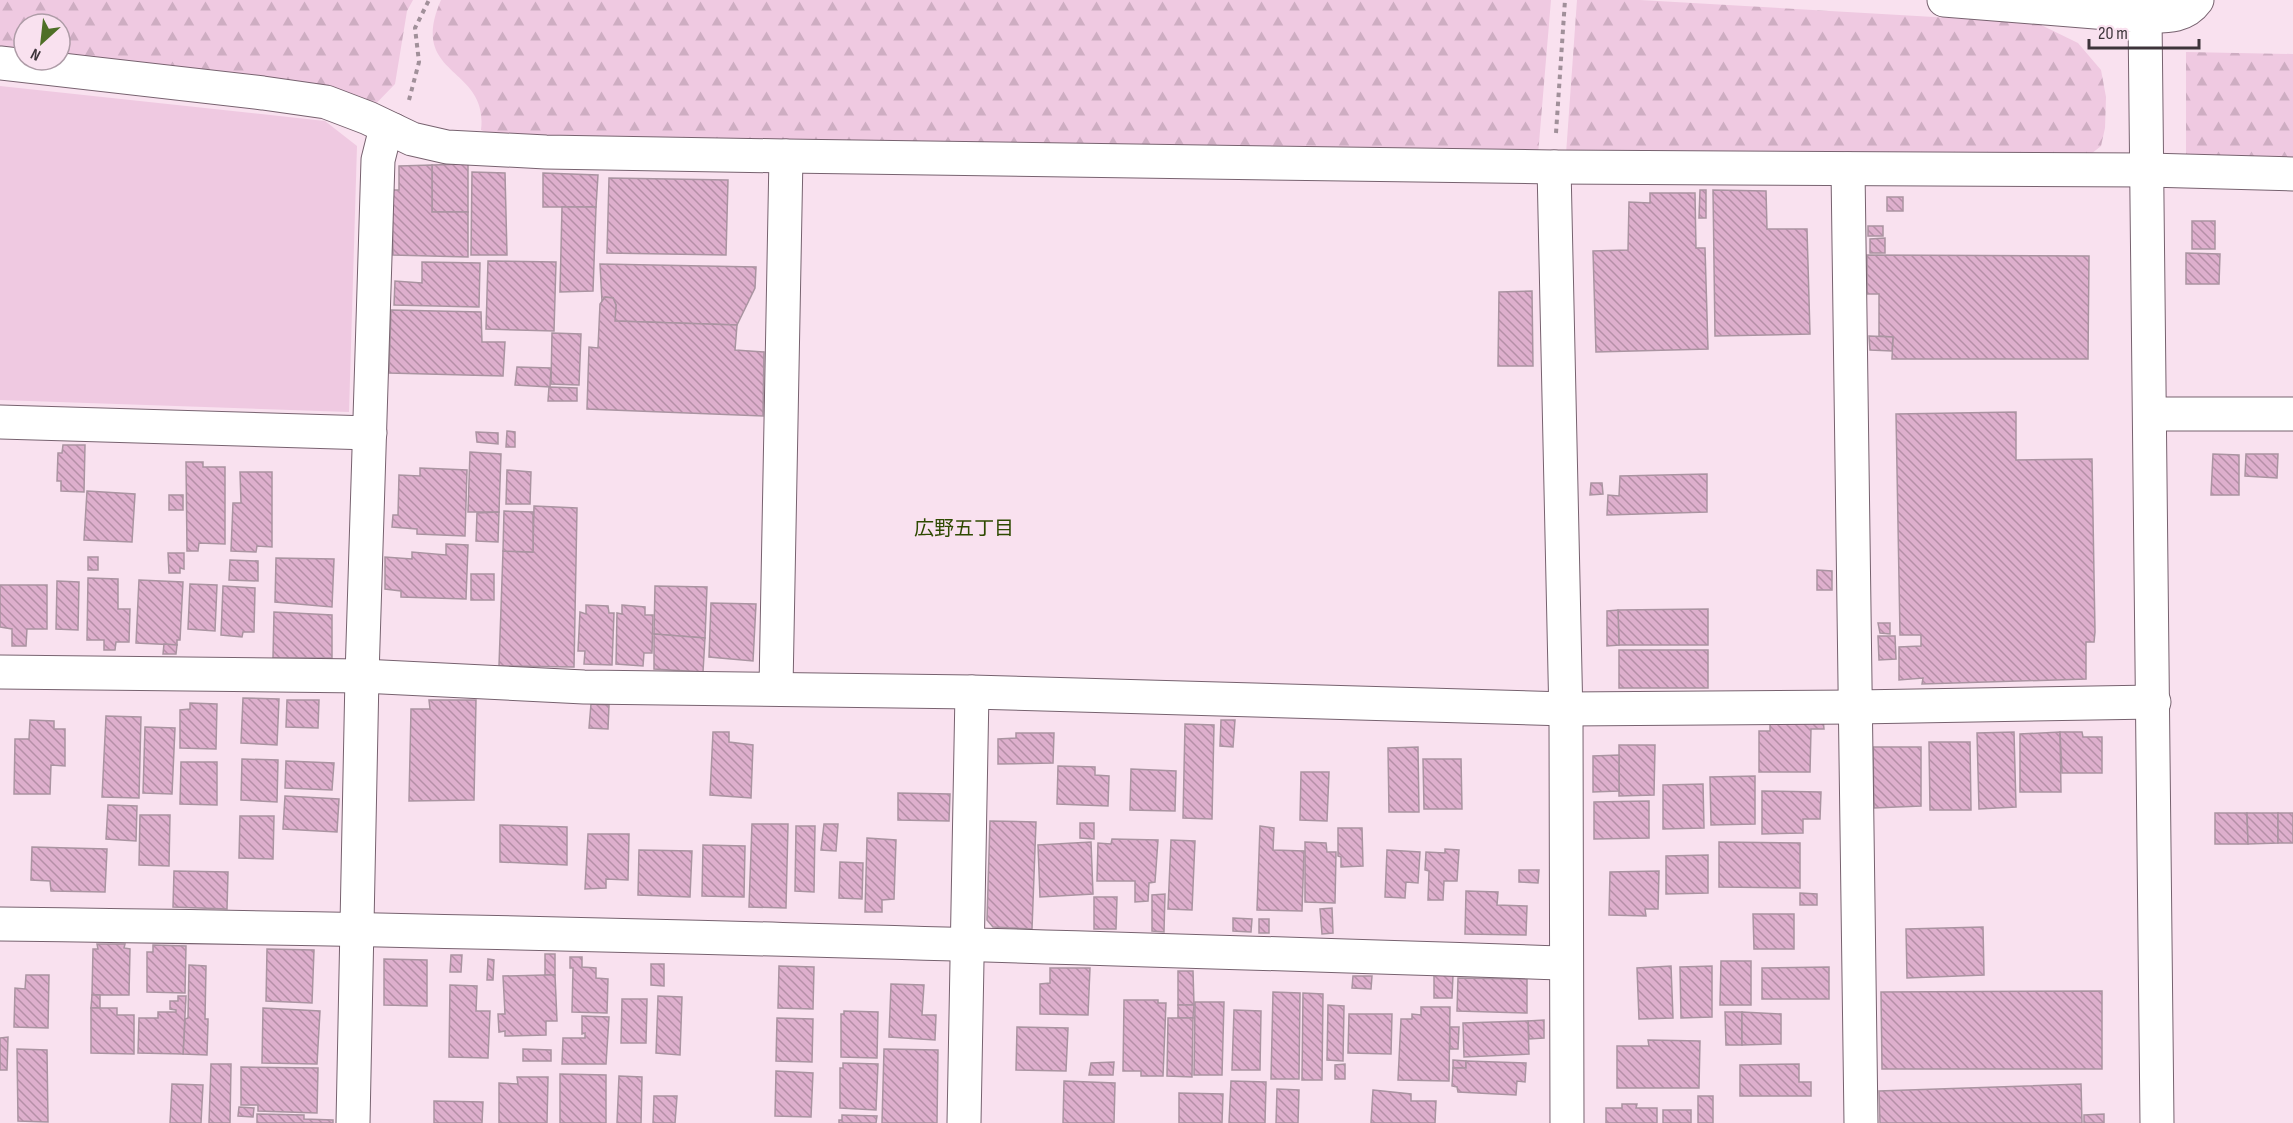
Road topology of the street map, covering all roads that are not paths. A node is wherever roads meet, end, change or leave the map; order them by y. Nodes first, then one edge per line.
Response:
1 (1944, 0) edge
2 (2197, 0) edge
3 (2145, 15) junction
4 (0, 63) edge
5 (393, 130) junction
6 (786, 156) junction
7 (1554, 167) junction
8 (1848, 169) junction
9 (2148, 170) junction
10 (2293, 174) edge
11 (2151, 414) junction
12 (2293, 414) edge
13 (0, 422) edge
14 (370, 433) junction
15 (0, 672) edge
16 (362, 676) junction
17 (776, 688) junction
18 (972, 692) junction
19 (2154, 702) junction
20 (1856, 707) junction
21 (1566, 709) junction
22 (0, 924) edge
23 (358, 928) junction
24 (968, 944) junction
25 (1565, 963) junction
26 (352, 1123) edge
27 (964, 1123) edge
28 (1567, 1123) edge
29 (1861, 1123) edge
30 (2157, 1123) edge

1 - 3 street
2 - 3 street
3 - 9 street
4 - 5 street
5 - 6 street
5 - 14 street
6 - 7 street
6 - 17 street
7 - 8 street
7 - 21 street
8 - 9 street
8 - 20 street
9 - 10 street
9 - 11 street
11 - 12 street
11 - 19 street
13 - 14 street
14 - 16 street
15 - 16 street
16 - 17 street
16 - 23 street
17 - 18 street
18 - 21 street
18 - 24 street
19 - 20 street
19 - 30 street
20 - 21 street
20 - 29 street
21 - 25 street
22 - 23 street
23 - 24 street
23 - 26 street
24 - 25 street
24 - 27 street
25 - 28 street

